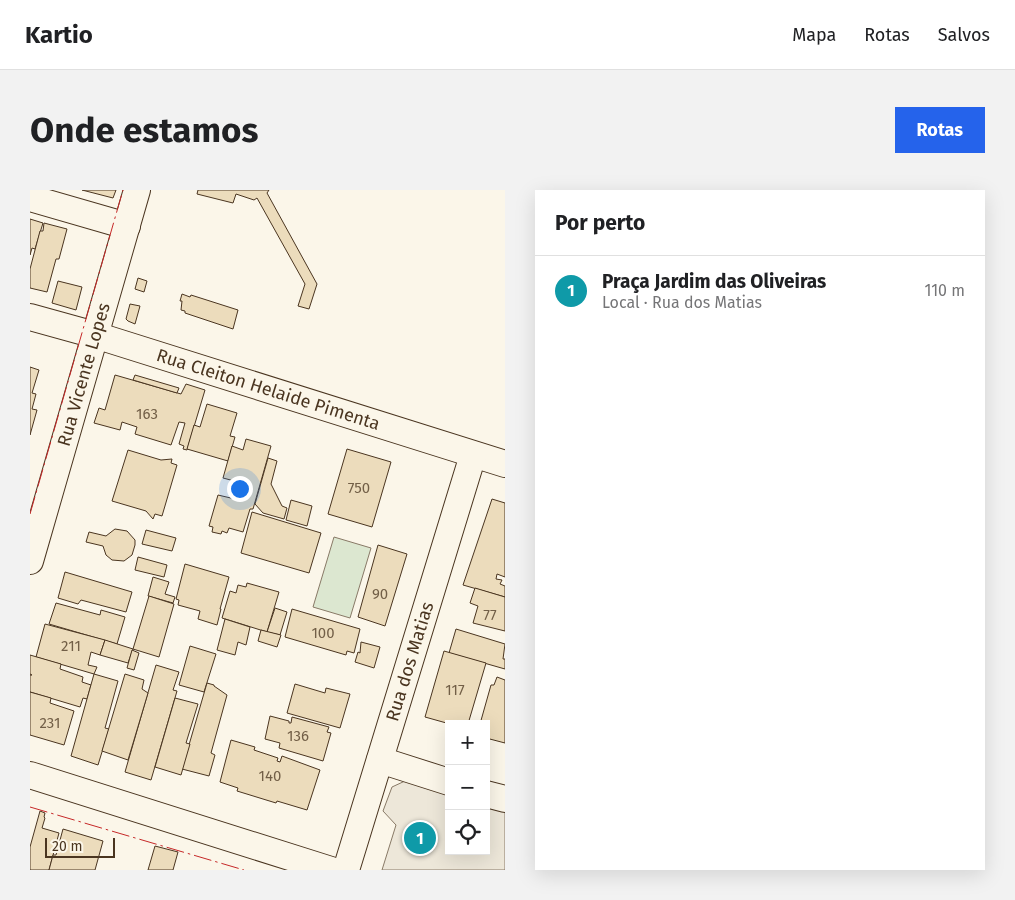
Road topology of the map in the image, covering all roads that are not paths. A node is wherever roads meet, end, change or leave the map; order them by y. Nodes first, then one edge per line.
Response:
1 (137, 190) edge
2 (30, 198) edge
3 (127, 226) junction
4 (30, 317) edge
5 (95, 336) junction
6 (473, 455) junction
7 (505, 464) edge
8 (30, 561) edge
9 (380, 760) junction
10 (30, 775) edge
11 (445, 781) edge
12 (490, 795) edge
13 (505, 800) edge
14 (331, 870) edge
15 (346, 870) edge

1 - 3 street, Rua Vicente Lopes
2 - 3 street
3 - 5 street, Rua Vicente Lopes
4 - 5 street, Rua Cleiton Helaide Pimenta
5 - 6 street, Rua Cleiton Helaide Pimenta
5 - 8 street, Rua Vicente Lopes
6 - 7 street, Rua Cleiton Helaide Pimenta
6 - 9 street, Rua dos Matias
9 - 11 street
9 - 15 street, Rua dos Matias
10 - 14 street
12 - 13 street

